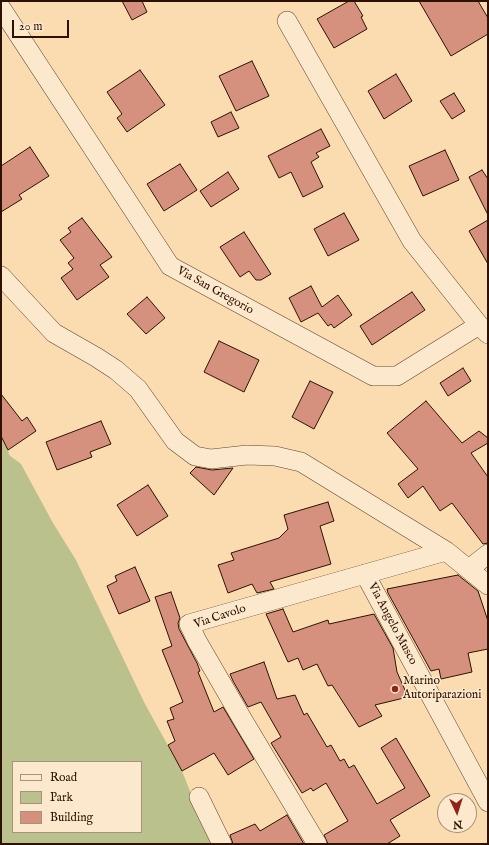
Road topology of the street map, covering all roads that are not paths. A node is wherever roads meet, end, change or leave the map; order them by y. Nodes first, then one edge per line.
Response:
1 (1, 8) edge
2 (287, 21) dead end
3 (1, 276) edge
4 (484, 330) edge
5 (446, 551) junction
6 (488, 554) edge
7 (468, 569) junction
8 (365, 574) junction
9 (488, 585) edge
10 (199, 797) dead end
11 (488, 802) edge
12 (222, 844) edge
13 (317, 844) edge

1 - 4 street, Via San Gregorio
2 - 4 street
3 - 5 street
5 - 7 street
5 - 8 street, Via Cavolo
6 - 7 street
7 - 9 street
8 - 11 street, Via Angelo Musco
8 - 13 street, Via Cavolo
10 - 12 street

